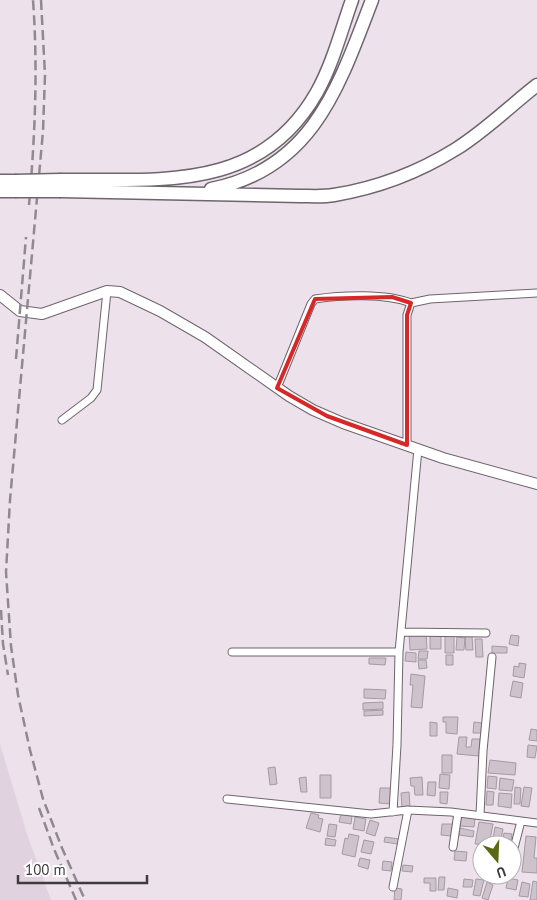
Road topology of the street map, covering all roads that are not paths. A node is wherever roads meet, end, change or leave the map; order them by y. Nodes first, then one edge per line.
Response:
1 (352, 0) edge
2 (372, 0) edge
3 (537, 85) edge
4 (0, 181) edge
5 (15, 186) junction
6 (61, 186) junction
7 (0, 191) edge
8 (157, 192) junction
9 (107, 291) junction
10 (537, 293) edge
11 (0, 295) edge
12 (411, 303) junction
13 (277, 388) junction
14 (62, 420) dead end
15 (407, 445) junction
16 (418, 449) junction
17 (537, 484) edge
18 (401, 632) junction
19 (486, 633) dead end
20 (232, 652) dead end
21 (400, 652) junction
22 (492, 657) dead end
23 (227, 799) dead end
24 (408, 810) junction
25 (393, 812) junction
26 (458, 813) junction
27 (480, 815) junction
28 (520, 820) junction
29 (537, 823) edge
30 (517, 835) edge
31 (453, 847) dead end
32 (393, 887) dead end

1 - 6 highway
2 - 8 highway
3 - 8 highway
4 - 5 highway
5 - 6 highway, bridge
5 - 7 highway
6 - 8 highway
9 - 11 street
9 - 13 street
9 - 14 street
10 - 12 street
12 - 13 street
12 - 15 street
13 - 15 street
15 - 16 street
16 - 17 street
16 - 18 street
18 - 19 street
18 - 21 street
20 - 21 street
21 - 25 street
22 - 27 street
23 - 25 street
24 - 25 street
24 - 26 street
24 - 32 street
26 - 27 street
26 - 31 street
27 - 28 street
28 - 29 street
28 - 30 street

